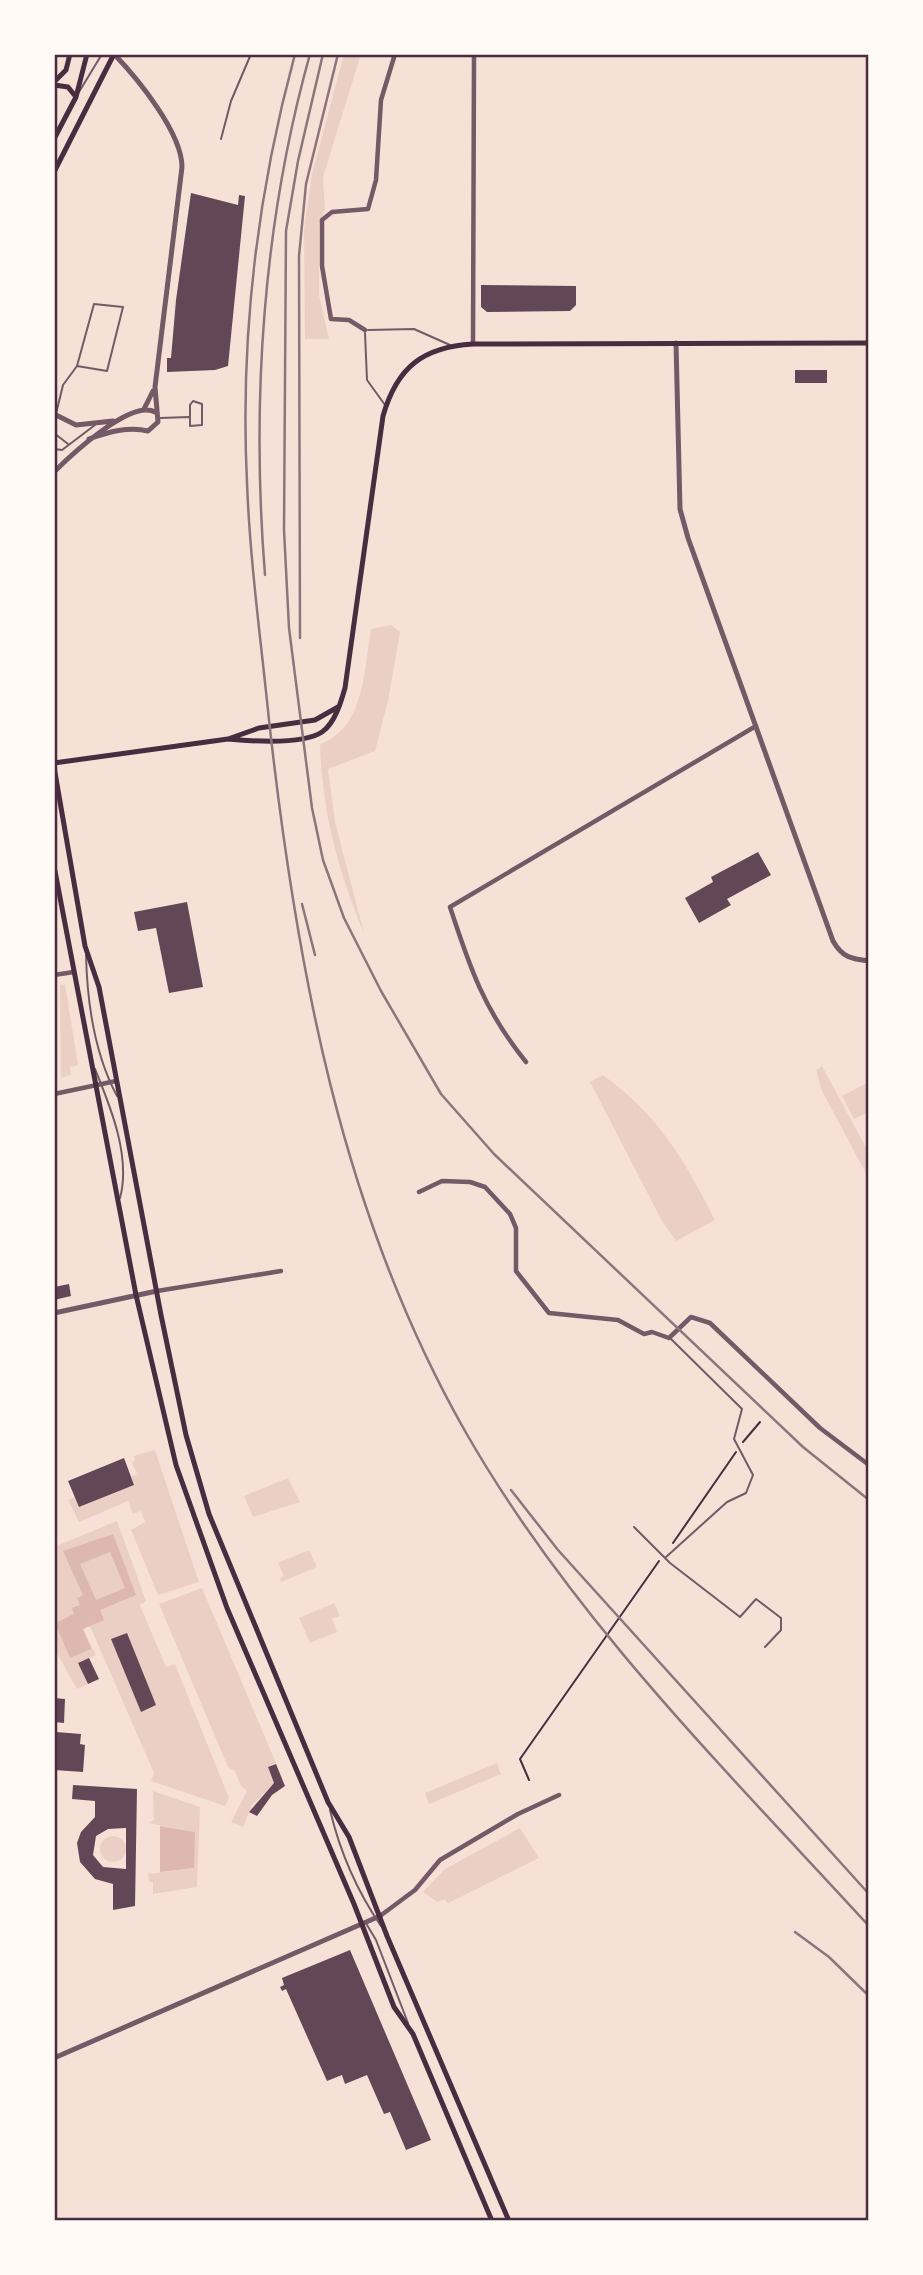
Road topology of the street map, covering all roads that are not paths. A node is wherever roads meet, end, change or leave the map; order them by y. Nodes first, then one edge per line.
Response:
1 (70, 54) edge
2 (86, 54) edge
3 (102, 54) edge
4 (114, 54) edge
5 (251, 54) edge
6 (395, 54) edge
7 (474, 54) edge
8 (54, 84) edge
9 (76, 97) junction
10 (54, 139) edge
11 (221, 139) dead end
12 (54, 172) edge
13 (365, 330) junction
14 (676, 343) junction
15 (869, 343) edge
16 (473, 344) junction
17 (451, 345) junction
18 (77, 366) junction
19 (155, 387) junction
20 (386, 406) junction
21 (141, 411) junction
22 (55, 414) edge
23 (157, 415) junction
24 (190, 416) junction
25 (120, 421) junction
26 (100, 423) junction
27 (140, 428) junction
28 (54, 433) edge
29 (89, 439) junction
30 (68, 444) junction
31 (54, 449) edge
32 (54, 472) edge
33 (338, 707) junction
34 (756, 726) junction
35 (228, 739) junction
36 (54, 765) edge
37 (54, 866) edge
38 (85, 946) junction
39 (869, 961) edge
40 (74, 972) junction
41 (54, 975) edge
42 (526, 1062) dead end
43 (113, 1081) junction
44 (98, 1084) junction
45 (54, 1094) edge
46 (419, 1192) dead end
47 (119, 1199) junction
48 (281, 1270) dead end
49 (157, 1291) junction
50 (136, 1295) junction
51 (54, 1313) edge
52 (669, 1338) junction
53 (869, 1465) edge
54 (634, 1527) dead end
55 (666, 1557) junction
56 (765, 1647) dead end
57 (559, 1795) dead end
58 (328, 1802) junction
59 (377, 1917) junction
60 (363, 1923) junction
61 (409, 2027) junction
62 (54, 2057) edge
63 (492, 2221) edge
64 (509, 2221) edge

1 - 8 main road
2 - 9 main road
3 - 9 lane
4 - 12 main road
4 - 19 street
5 - 11 lane
6 - 13 street
7 - 16 street
8 - 9 main road
9 - 10 main road
13 - 17 lane
13 - 20 lane
14 - 15 main road
14 - 16 main road
14 - 34 street
16 - 17 main road
17 - 20 main road
18 - 18 lane
18 - 22 lane
19 - 21 street
19 - 23 street
20 - 33 main road
21 - 23 street
21 - 25 street
21 - 27 street
22 - 26 street
23 - 24 lane
23 - 27 street
24 - 24 lane
25 - 26 street
25 - 29 street
26 - 30 lane
27 - 29 street
28 - 30 lane
29 - 32 street
30 - 31 lane
33 - 35 main road
33 - 35 main road
34 - 39 street
34 - 42 street
35 - 36 main road
36 - 38 main road
37 - 40 main road
38 - 43 main road
38 - 43 lane
40 - 41 street
40 - 44 main road
43 - 44 street
43 - 49 main road
44 - 45 street
44 - 47 main road
44 - 47 lane
46 - 52 street
47 - 50 main road
48 - 49 street
49 - 50 street
49 - 58 main road
50 - 51 street
50 - 60 main road
52 - 53 street
52 - 55 lane
54 - 55 lane
55 - 56 lane
57 - 59 street
58 - 59 main road
58 - 59 lane
59 - 60 street
59 - 64 main road
60 - 61 lane
60 - 61 main road
60 - 62 street
61 - 63 main road

